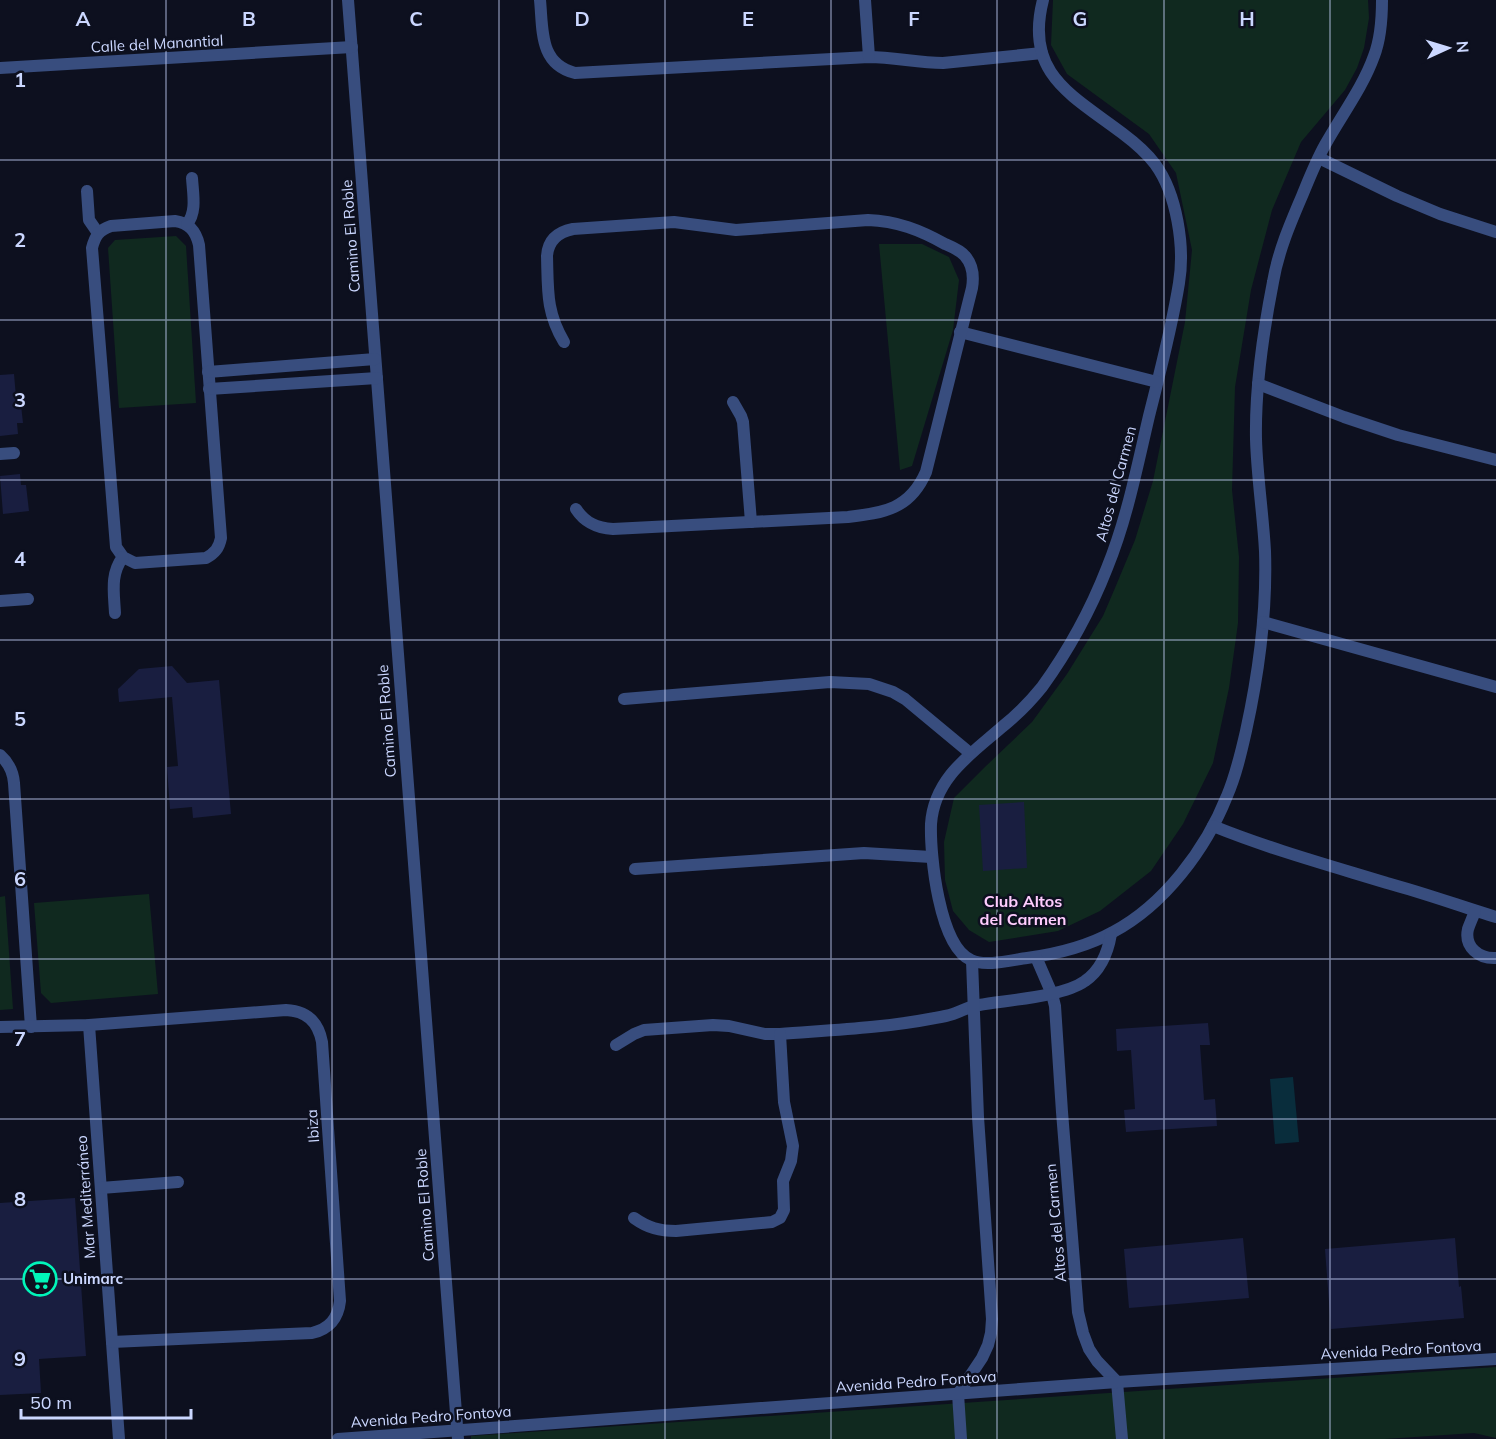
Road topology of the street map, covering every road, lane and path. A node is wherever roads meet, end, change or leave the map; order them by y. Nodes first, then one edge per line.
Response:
1 (348, 0) edge
2 (540, 0) edge
3 (865, 0) edge
4 (1043, 0) edge
5 (1382, 0) edge
6 (352, 47) junction
7 (1042, 53) junction
8 (869, 57) junction
9 (0, 69) edge
10 (1318, 158) junction
11 (192, 178) dead end
12 (87, 192) dead end
13 (187, 224) junction
14 (1496, 232) edge
15 (98, 233) junction
16 (960, 332) junction
17 (564, 342) dead end
18 (375, 359) junction
19 (208, 372) junction
20 (377, 378) junction
21 (1157, 382) junction
22 (1258, 384) junction
23 (210, 389) junction
24 (733, 402) dead end
25 (14, 453) dead end
26 (0, 454) edge
27 (1496, 460) edge
28 (576, 509) dead end
29 (751, 522) junction
30 (123, 557) junction
31 (27, 599) dead end
32 (0, 601) edge
33 (115, 613) dead end
34 (1263, 622) junction
35 (1496, 687) edge
36 (624, 699) dead end
37 (970, 753) junction
38 (0, 755) edge
39 (1213, 826) junction
40 (931, 857) junction
41 (635, 869) dead end
42 (1475, 910) junction
43 (1496, 918) edge
44 (1111, 934) junction
45 (1036, 957) junction
46 (1496, 958) edge
47 (972, 961) junction
48 (1053, 994) junction
49 (975, 1005) junction
50 (89, 1025) junction
51 (0, 1027) edge
52 (31, 1027) junction
53 (780, 1034) junction
54 (616, 1045) dead end
55 (178, 1182) dead end
56 (101, 1188) junction
57 (634, 1218) dead end
58 (112, 1342) junction
59 (1496, 1359) edge
60 (1117, 1382) junction
61 (958, 1394) junction
62 (458, 1435) edge
63 (119, 1439) edge
64 (338, 1439) edge
65 (962, 1439) edge
66 (1122, 1439) edge

1 - 6 street, Camino El Roble
2 - 8 street
3 - 8 street
4 - 7 street, Altos del Carmen
5 - 10 street
6 - 9 street, Calle del Manantial
6 - 18 street, Camino El Roble
7 - 8 street
7 - 21 street, Altos del Carmen
10 - 14 street
10 - 22 street
11 - 13 street
12 - 15 street
13 - 15 street
13 - 19 street
15 - 30 street
16 - 17 street
16 - 21 street
16 - 29 street
18 - 19 street
18 - 20 street, Camino El Roble
19 - 23 street
20 - 23 street
20 - 62 street, Camino El Roble
21 - 37 street, Altos del Carmen
22 - 27 street
22 - 34 street
23 - 30 street
24 - 29 street
25 - 26 street
28 - 29 street
30 - 33 street
31 - 32 street
34 - 35 street
34 - 39 street
36 - 37 street
37 - 40 street, Altos del Carmen
38 - 52 street
39 - 42 street
39 - 44 street
40 - 41 street
40 - 47 street, Altos del Carmen
42 - 43 street
42 - 46 street
44 - 45 street
44 - 48 street
45 - 47 street
45 - 48 street, Altos del Carmen
47 - 49 street
48 - 49 street
48 - 60 street, Altos del Carmen
49 - 53 street
49 - 61 street
50 - 52 street, Ibiza
50 - 56 street, Mar Mediterráneo
50 - 58 street, Ibiza
51 - 52 street, Ibiza
53 - 54 street
53 - 57 street
55 - 56 street
56 - 58 street, Mar Mediterráneo
58 - 63 street, Mar Mediterráneo
59 - 60 street, Avenida Pedro Fontova
60 - 61 street, Avenida Pedro Fontova
60 - 66 street
61 - 62 street, Avenida Pedro Fontova
61 - 65 street
62 - 64 street, Avenida Pedro Fontova

